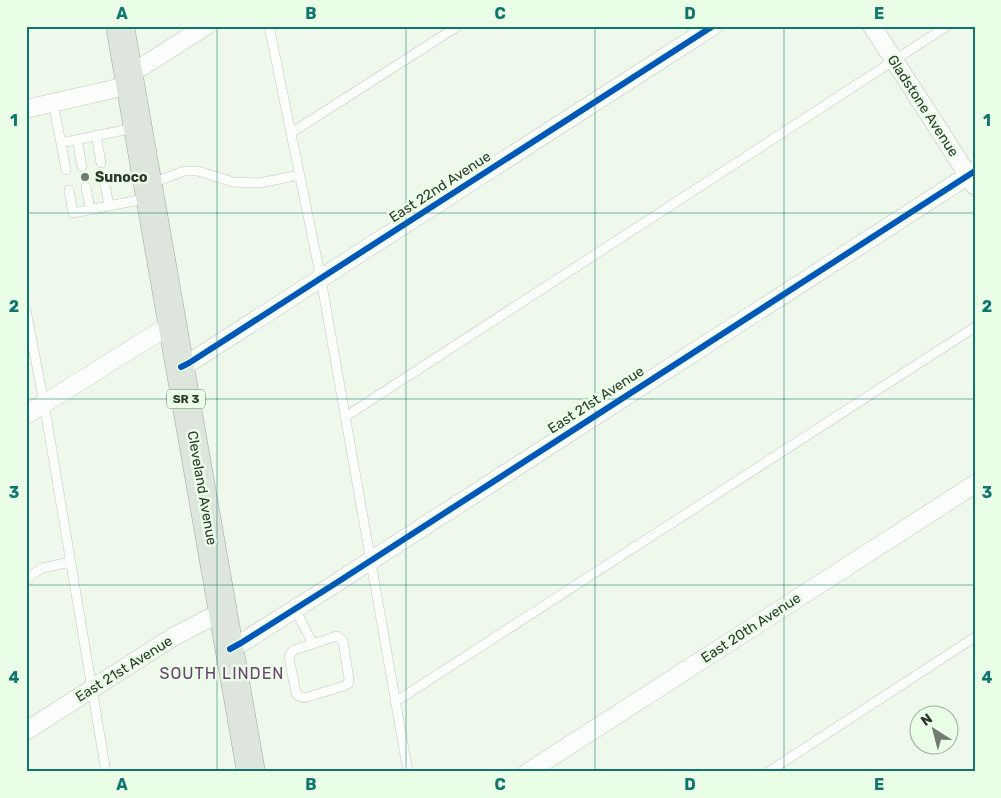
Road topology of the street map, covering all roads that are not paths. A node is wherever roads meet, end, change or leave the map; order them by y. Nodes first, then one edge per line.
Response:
1 (120, 26) edge
2 (206, 26) edge
3 (269, 26) edge
4 (458, 26) edge
5 (713, 26) edge
6 (872, 26) edge
7 (947, 26) edge
8 (894, 60) junction
9 (130, 80) junction
10 (53, 103) junction
11 (26, 109) edge
12 (138, 127) junction
13 (291, 133) junction
14 (96, 135) junction
15 (77, 139) junction
16 (61, 142) junction
17 (101, 164) dead end
18 (82, 167) dead end
19 (66, 170) dead end
20 (300, 175) junction
21 (972, 177) edge
22 (105, 184) dead end
23 (86, 187) dead end
24 (69, 190) dead end
25 (149, 191) junction
26 (109, 206) junction
27 (90, 210) junction
28 (321, 279) junction
29 (26, 310) edge
30 (173, 323) junction
31 (975, 327) edge
32 (181, 367) junction
33 (44, 403) junction
34 (26, 415) edge
35 (345, 417) junction
36 (975, 484) edge
37 (371, 560) junction
38 (71, 562) junction
39 (26, 578) edge
40 (295, 609) junction
41 (223, 610) junction
42 (975, 637) edge
43 (313, 644) junction
44 (230, 649) junction
45 (92, 689) junction
46 (395, 702) junction
47 (26, 731) edge
48 (106, 772) edge
49 (252, 772) edge
50 (408, 772) edge
51 (528, 772) edge
52 (768, 772) edge

1 - 9 main road, Cleveland Avenue / SR 3
2 - 9 street
3 - 13 lane
4 - 13 lane
5 - 28 street, East 22nd Avenue
6 - 8 street, Gladstone Avenue
7 - 8 lane
8 - 21 street, Gladstone Avenue
8 - 35 lane
9 - 10 street
9 - 12 main road, Cleveland Avenue / SR 3
10 - 11 street
10 - 16 lane
12 - 14 lane
12 - 25 main road, Cleveland Avenue / SR 3
13 - 20 lane
14 - 15 lane
14 - 17 lane
15 - 16 lane
15 - 18 lane
16 - 19 lane
20 - 25 lane
20 - 28 lane
21 - 37 street, East 21st Avenue
22 - 26 lane
23 - 27 lane
24 - 27 lane
25 - 26 lane
25 - 30 main road, Cleveland Avenue / SR 3
26 - 27 lane
28 - 32 street, East 22nd Avenue
28 - 35 lane
29 - 33 lane
30 - 32 main road, Cleveland Avenue / SR 3
30 - 33 street
31 - 46 lane
32 - 41 main road, Cleveland Avenue / SR 3
33 - 34 street
33 - 38 lane
35 - 37 lane
36 - 51 street, East 20th Avenue
37 - 40 street, East 21st Avenue
37 - 46 lane
38 - 39 lane
38 - 45 lane
40 - 43 lane
40 - 44 street, East 21st Avenue
41 - 44 main road, Cleveland Avenue / SR 3
41 - 45 street, East 21st Avenue
42 - 52 lane
43 - 43 lane
44 - 49 main road, Cleveland Avenue / SR 3
45 - 47 street, East 21st Avenue
45 - 48 lane
46 - 50 lane

